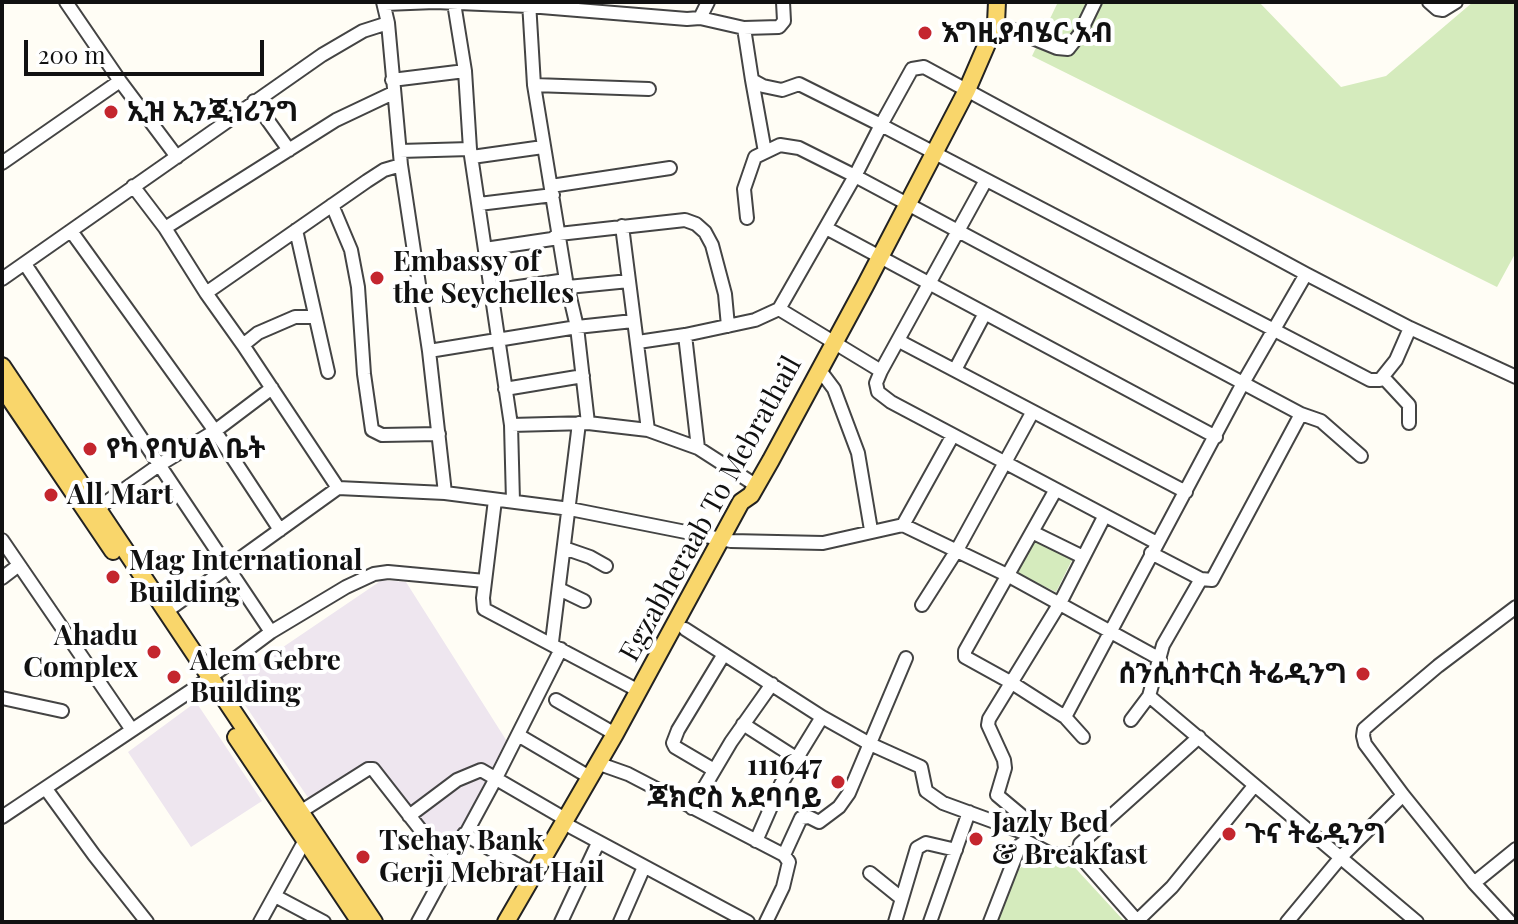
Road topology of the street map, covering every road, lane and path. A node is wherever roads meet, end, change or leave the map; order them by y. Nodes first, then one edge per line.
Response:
1 (66, 2) edge
2 (435, 2) edge
3 (708, 2) edge
4 (783, 2) edge
5 (997, 2) edge
6 (1095, 2) edge
7 (1429, 2) edge
8 (1456, 2) edge
9 (384, 3) edge
10 (454, 3) edge
11 (529, 4) edge
12 (581, 6) edge
13 (700, 18) junction
14 (388, 23) junction
15 (996, 23) junction
16 (744, 28) junction
17 (465, 71) junction
18 (752, 80) junction
19 (120, 81) junction
20 (534, 85) junction
21 (393, 87) junction
22 (649, 89) dead end
23 (967, 90) junction
24 (254, 101) junction
25 (881, 125) junction
26 (543, 147) junction
27 (289, 150) junction
28 (765, 152) junction
29 (935, 152) junction
30 (471, 153) junction
31 (177, 157) junction
32 (400, 158) junction
33 (2, 163) edge
34 (670, 168) dead end
35 (855, 176) junction
36 (986, 180) junction
37 (133, 186) junction
38 (552, 190) junction
39 (479, 204) junction
40 (908, 204) junction
41 (332, 205) junction
42 (747, 218) dead end
43 (622, 226) junction
44 (165, 228) junction
45 (826, 228) junction
46 (296, 230) junction
47 (71, 231) junction
48 (958, 232) junction
49 (559, 234) junction
50 (485, 249) junction
51 (880, 258) junction
52 (25, 264) junction
53 (1306, 274) junction
54 (2, 279) edge
55 (629, 281) junction
56 (567, 283) junction
57 (929, 284) junction
58 (491, 291) junction
59 (206, 293) junction
60 (779, 309) junction
61 (984, 315) junction
62 (315, 317) junction
63 (633, 321) junction
64 (728, 326) junction
65 (577, 327) junction
66 (1410, 328) junction
67 (1274, 329) junction
68 (685, 335) junction
69 (499, 341) junction
70 (899, 341) junction
71 (638, 342) junction
72 (833, 342) junction
73 (243, 345) junction
74 (429, 351) junction
75 (2, 366) edge
76 (819, 369) junction
77 (955, 370) junction
78 (881, 371) junction
79 (328, 372) dead end
80 (583, 376) junction
81 (1383, 377) junction
82 (1516, 377) edge
83 (1243, 383) junction
84 (2, 387) edge
85 (272, 388) junction
86 (505, 389) junction
87 (22, 406) junction
88 (1032, 413) junction
89 (1301, 414) junction
90 (584, 423) junction
91 (1409, 423) dead end
92 (511, 425) junction
93 (648, 430) junction
94 (215, 431) junction
95 (439, 434) junction
96 (953, 435) junction
97 (1216, 437) junction
98 (698, 448) junction
99 (1361, 456) dead end
100 (1004, 463) junction
101 (159, 465) junction
102 (338, 488) junction
103 (754, 490) junction
104 (1055, 491) junction
105 (1186, 492) junction
106 (445, 493) junction
107 (495, 500) junction
108 (513, 501) junction
109 (98, 508) junction
110 (570, 509) junction
111 (1104, 517) junction
112 (903, 525) junction
113 (280, 530) junction
114 (878, 530) junction
115 (1032, 532) junction
116 (2, 540) edge
117 (726, 541) junction
118 (564, 548) junction
119 (1154, 548) junction
120 (957, 550) junction
121 (1083, 557) junction
122 (19, 565) junction
123 (228, 566) junction
124 (606, 566) dead end
125 (1009, 576) junction
126 (2, 578) edge
127 (1201, 579) junction
128 (485, 581) junction
129 (559, 589) junction
130 (584, 601) dead end
131 (1060, 603) junction
132 (922, 605) dead end
133 (1516, 607) edge
134 (167, 611) junction
135 (685, 629) junction
136 (1111, 631) junction
137 (271, 632) junction
138 (556, 646) junction
139 (724, 654) junction
140 (906, 658) dead end
141 (1160, 659) junction
142 (206, 680) junction
143 (1012, 683) junction
144 (772, 684) junction
145 (639, 691) junction
146 (1149, 696) junction
147 (2, 698) edge
148 (556, 700) dead end
149 (62, 711) dead end
150 (822, 717) junction
151 (1065, 717) junction
152 (1131, 720) dead end
153 (743, 724) junction
154 (132, 730) junction
155 (615, 734) junction
156 (518, 735) junction
157 (1083, 737) dead end
158 (1199, 737) junction
159 (870, 744) junction
160 (796, 758) junction
161 (599, 770) junction
162 (714, 770) junction
163 (495, 780) junction
164 (1254, 786) junction
165 (46, 789) junction
166 (1403, 795) junction
167 (692, 808) junction
168 (300, 812) junction
169 (969, 812) junction
170 (409, 816) junction
171 (2, 817) edge
172 (569, 823) junction
173 (464, 834) junction
174 (1026, 837) junction
175 (756, 841) junction
176 (304, 842) junction
177 (598, 843) junction
178 (1516, 849) edge
179 (956, 850) junction
180 (1078, 854) junction
181 (784, 855) junction
182 (1341, 857) junction
183 (448, 865) junction
184 (644, 867) junction
185 (870, 873) dead end
186 (534, 874) junction
187 (1474, 883) junction
188 (275, 896) junction
189 (901, 898) junction
190 (626, 920) edge
191 (147, 922) edge
192 (260, 922) edge
193 (324, 922) edge
194 (360, 922) edge
195 (374, 922) edge
196 (418, 922) edge
197 (506, 922) edge
198 (518, 922) edge
199 (561, 922) edge
200 (748, 922) edge
201 (766, 922) edge
202 (895, 922) edge
203 (930, 922) edge
204 (990, 922) edge
205 (1138, 922) edge
206 (1287, 922) edge
207 (1417, 922) edge
208 (1510, 922) edge

1 - 19 street
2 - 9 street
2 - 10 street
3 - 13 street
4 - 16 street
5 - 15 main road
6 - 15 street
7 - 8 street
9 - 14 street
10 - 11 street
10 - 17 street
11 - 12 street
11 - 20 street
12 - 13 street
13 - 16 street
14 - 21 street
14 - 24 street
15 - 23 main road, Egzabheraab To Mebrathail
16 - 18 street
17 - 21 street
17 - 30 street
18 - 25 street
18 - 28 street
19 - 31 street
19 - 33 street
20 - 22 street
20 - 26 street
21 - 27 street
21 - 32 street
23 - 25 street
23 - 29 main road, Egzabheraab To Mebrathail
23 - 53 street
24 - 27 street
24 - 31 street
25 - 29 street
25 - 35 street
26 - 30 street
26 - 38 street
27 - 44 street
28 - 35 street
28 - 42 street
29 - 36 street
29 - 40 main road, Egzabheraab To Mebrathail
30 - 32 street
30 - 39 street
31 - 37 street
32 - 41 street
32 - 74 street
34 - 38 street
35 - 40 street
35 - 45 street
36 - 48 street
36 - 67 street
37 - 44 street
37 - 47 street
38 - 39 street
38 - 49 street
39 - 50 street
40 - 48 street
40 - 51 main road, Egzabheraab To Mebrathail
41 - 46 street
41 - 95 street
43 - 49 street
43 - 55 street
43 - 64 street
44 - 59 street
45 - 51 street
45 - 60 street
46 - 59 street
46 - 62 street
47 - 52 street
47 - 94 street
48 - 57 street
48 - 83 street
49 - 50 street
49 - 56 street
50 - 58 street
51 - 57 street
51 - 72 main road, Egzabheraab To Mebrathail
52 - 54 street
52 - 101 street
53 - 66 street
53 - 67 street
55 - 56 street
55 - 63 street
56 - 58 street
56 - 65 street
57 - 61 street
57 - 70 street
58 - 69 street
59 - 73 street
60 - 64 street
60 - 72 street
61 - 77 street
61 - 97 street
62 - 73 street
62 - 79 street
63 - 65 street
63 - 71 street
64 - 68 street
65 - 69 street
65 - 80 street
66 - 81 street
66 - 82 street
67 - 81 street
67 - 83 street
68 - 71 street
68 - 98 street
69 - 74 street
69 - 86 street
70 - 77 street
70 - 78 street
71 - 93 street
72 - 76 main road, Egzabheraab To Mebrathail
72 - 78 street
73 - 85 street
74 - 95 street
75 - 87 main road
76 - 103 main road, Egzabheraab To Mebrathail
76 - 114 street
77 - 88 street
78 - 96 street
80 - 86 street
80 - 90 street
81 - 91 street
83 - 89 street
83 - 97 street
84 - 87 main road
85 - 94 street
85 - 102 street
86 - 92 street
87 - 109 main road
87 - 142 main road
88 - 100 street
88 - 105 street
89 - 99 street
89 - 127 street
90 - 92 street
90 - 93 street
90 - 110 street
92 - 108 street
93 - 98 street
94 - 101 street
94 - 113 street
95 - 106 street
96 - 100 street
96 - 112 street
97 - 105 street
98 - 103 street
100 - 104 street
100 - 120 street
101 - 109 street
101 - 123 street
102 - 106 street
102 - 113 street
103 - 117 main road, Egzabheraab To Mebrathail
104 - 111 street
104 - 115 street
105 - 119 street
106 - 107 street
107 - 108 street
107 - 128 street
108 - 110 street
109 - 134 main road
110 - 117 street
110 - 118 street
111 - 119 street
111 - 121 street
112 - 114 street
112 - 120 street
113 - 123 street
114 - 117 street
115 - 121 street
115 - 125 street
116 - 122 street
117 - 135 main road
117 - 145 main road, Egzabheraab To Mebrathail
118 - 124 street
118 - 129 street
119 - 127 street
119 - 136 street
120 - 125 street
120 - 132 street
121 - 131 street
122 - 126 street
122 - 154 street
123 - 134 street
123 - 137 street
125 - 131 street
125 - 143 street
127 - 141 street
128 - 137 street
128 - 138 street
129 - 130 street
129 - 138 street
131 - 136 street
131 - 143 street
133 - 166 street
134 - 142 main road
135 - 139 street
135 - 161 main road
136 - 141 street
136 - 151 street
137 - 142 street
138 - 145 street
138 - 156 street
139 - 144 street
139 - 162 street
140 - 159 street
141 - 146 street
142 - 154 street
142 - 168 main road
142 - 176 main road
143 - 151 street
143 - 174 street
144 - 150 street
144 - 153 street
145 - 155 main road, Egzabheraab To Mebrathail
146 - 152 street
146 - 158 street
147 - 149 street
148 - 155 street
150 - 159 street
150 - 160 street
151 - 157 street
153 - 160 street
153 - 162 street
154 - 165 street
155 - 161 main road, Egzabheraab To Mebrathail
156 - 161 street
156 - 163 street
158 - 164 street
158 - 180 street
159 - 169 street
159 - 181 street
160 - 175 street
161 - 167 street
161 - 172 main road
162 - 167 street
163 - 170 street
163 - 172 street
163 - 173 street
164 - 182 street
164 - 205 street
165 - 171 street
165 - 191 street
166 - 182 street
166 - 187 street
167 - 175 street
168 - 170 street
168 - 195 main road
169 - 174 street
169 - 179 street
170 - 183 street
172 - 177 street
172 - 186 main road
172 - 198 main road
173 - 183 street
173 - 186 street
174 - 180 street
174 - 204 street
175 - 181 street
176 - 188 street
176 - 194 main road
177 - 184 street
177 - 199 street
178 - 187 street
179 - 189 street
179 - 203 street
180 - 205 street
181 - 201 street
182 - 206 street
182 - 207 street
183 - 196 street
184 - 190 street
184 - 200 street
185 - 189 street
186 - 197 main road
187 - 208 street
188 - 192 street
188 - 193 street
189 - 202 street

